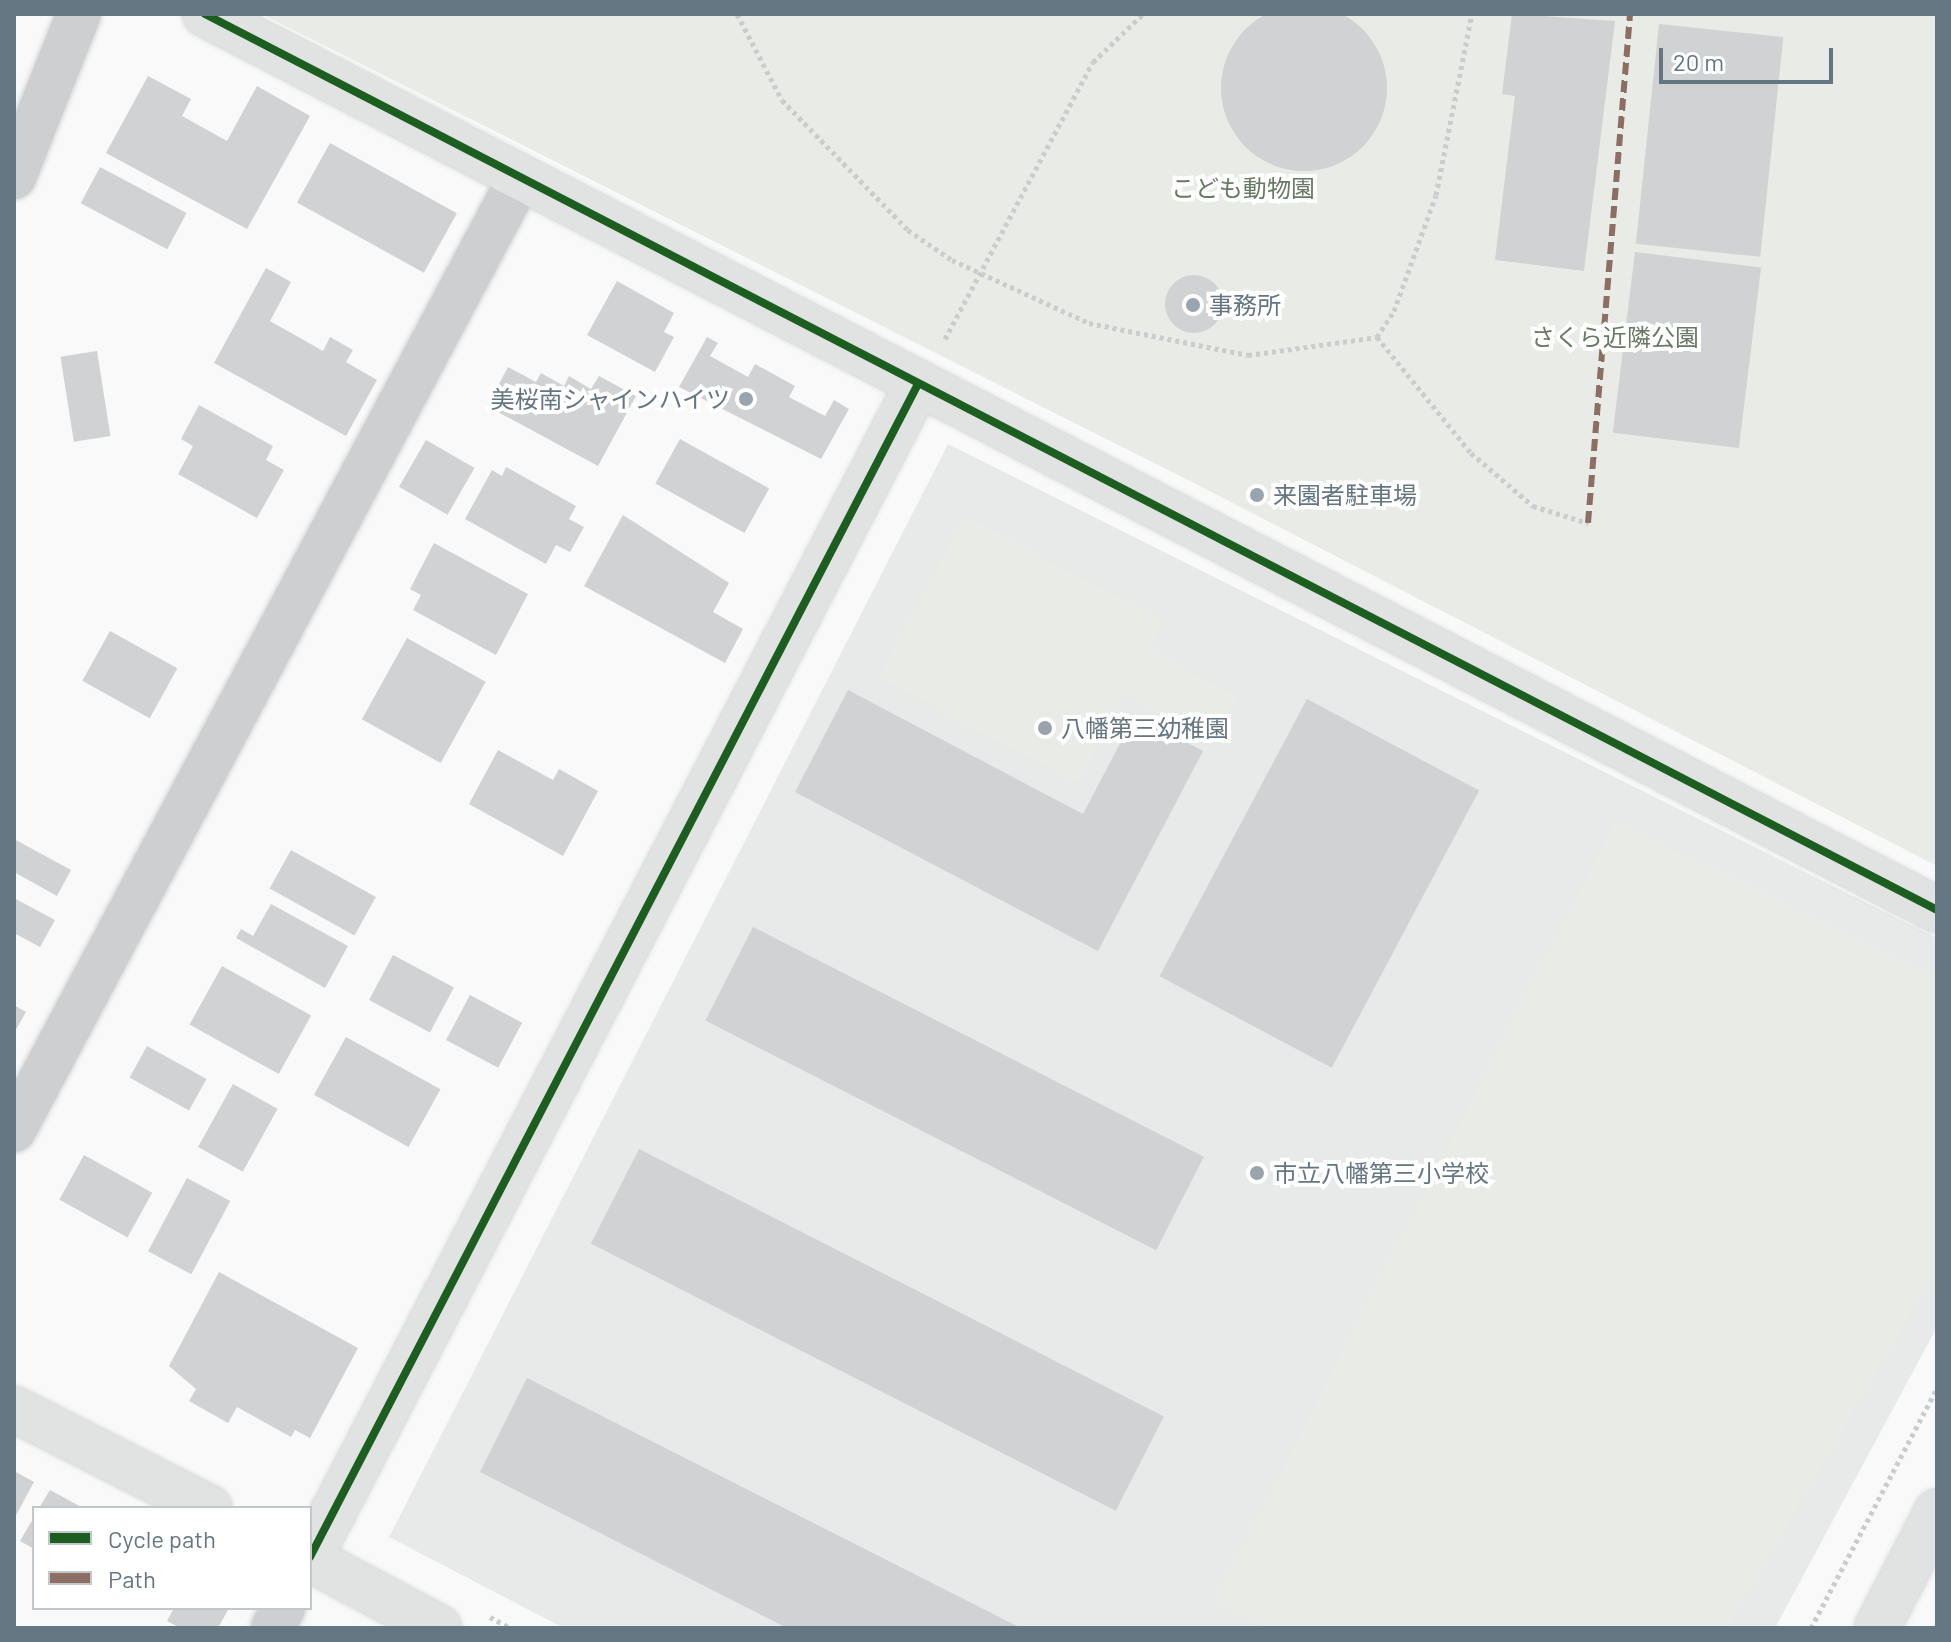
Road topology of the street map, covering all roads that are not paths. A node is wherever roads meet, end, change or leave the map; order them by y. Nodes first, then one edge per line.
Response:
1 (79, 14) edge
2 (205, 14) edge
3 (14, 177) edge
4 (520, 178) junction
5 (918, 384) junction
6 (1937, 910) edge
7 (14, 1130) edge
8 (14, 1409) edge
9 (205, 1506) edge
10 (1937, 1512) edge
11 (312, 1554) edge
12 (312, 1559) edge
13 (282, 1610) edge
14 (273, 1628) edge
15 (439, 1628) edge
16 (1877, 1628) edge

1 - 3 street
2 - 4 street
4 - 5 street
4 - 7 street
5 - 6 street
5 - 11 street
8 - 9 street
10 - 16 street
12 - 15 street
13 - 14 street

